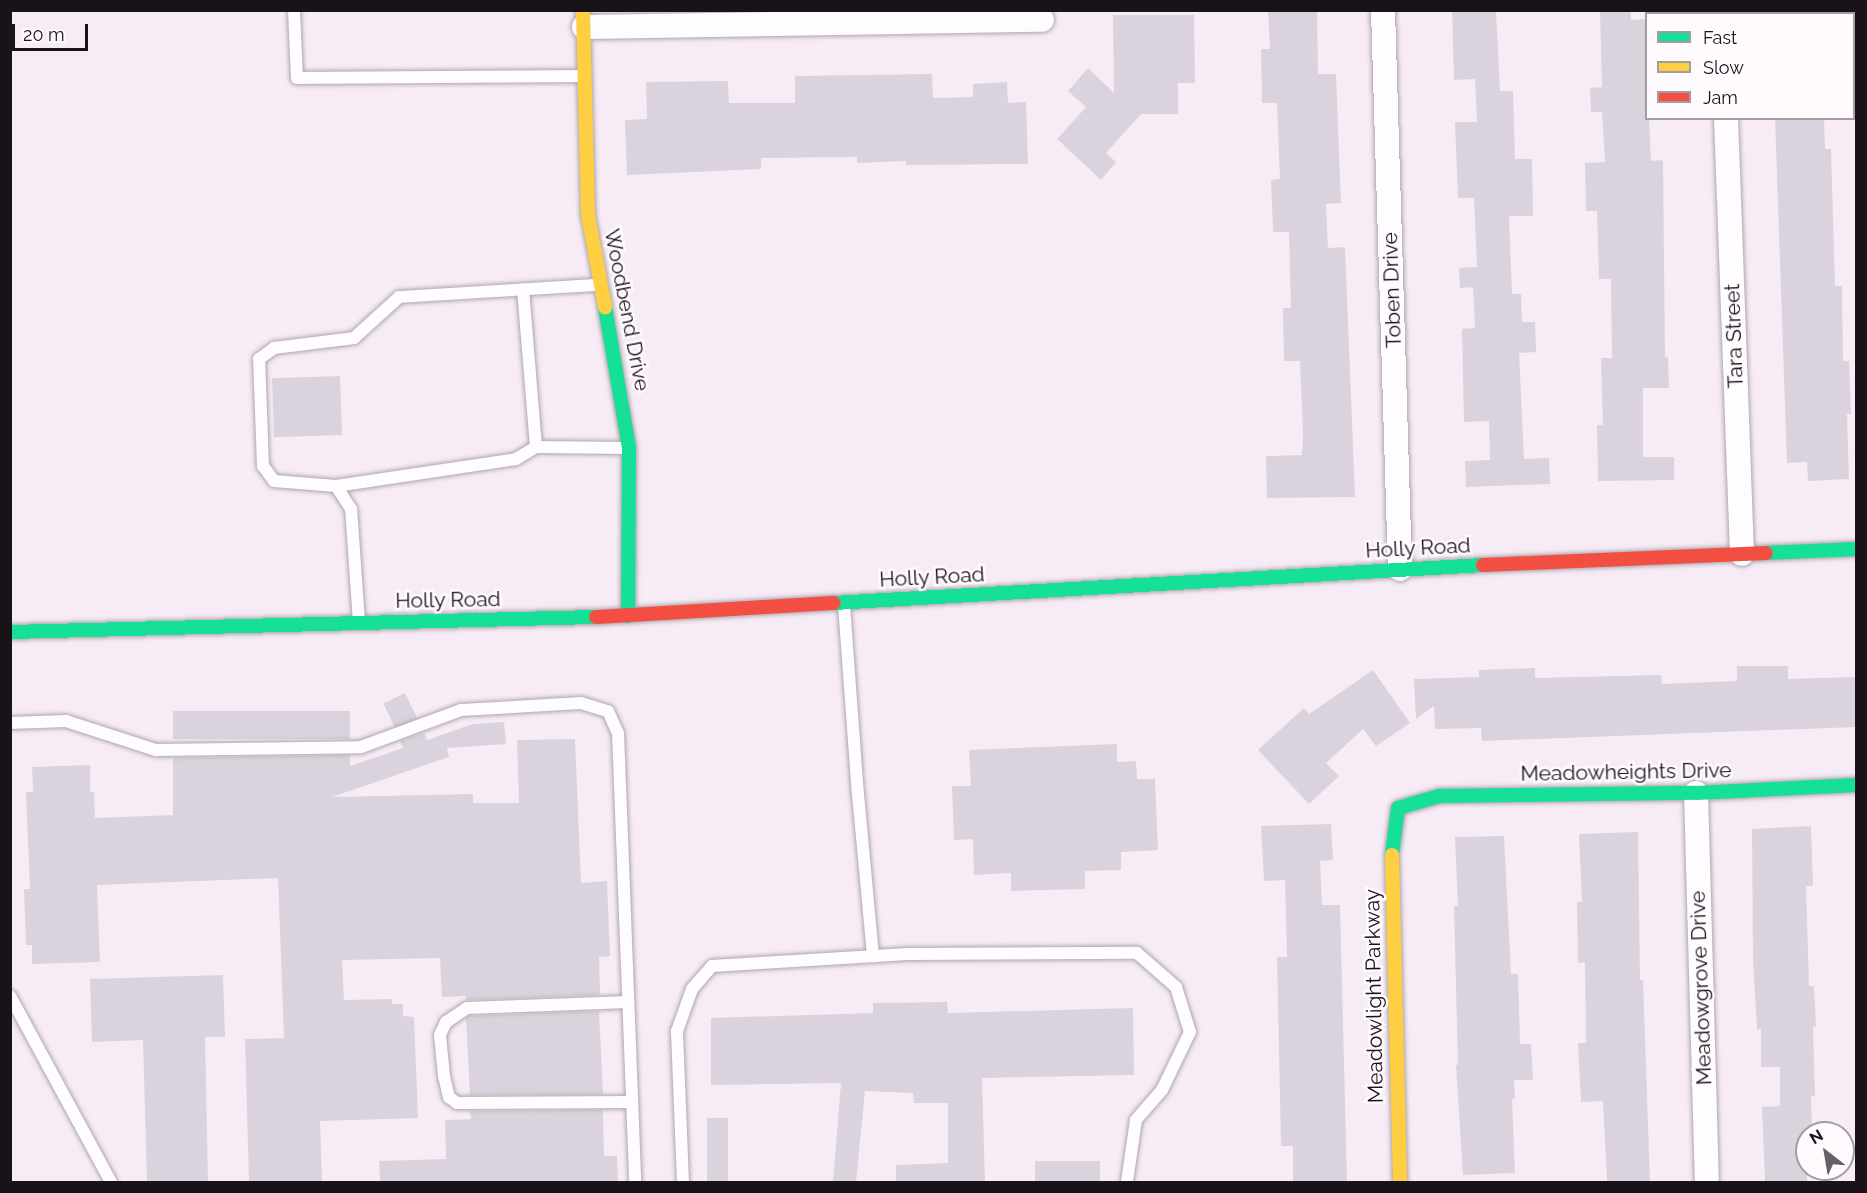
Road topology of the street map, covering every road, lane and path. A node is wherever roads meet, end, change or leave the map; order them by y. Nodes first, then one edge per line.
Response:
1 (294, 10) edge
2 (1383, 10) edge
3 (583, 19) edge
4 (1042, 20) dead end
5 (585, 76) junction
6 (1726, 120) edge
7 (600, 285) junction
8 (524, 290) junction
9 (536, 447) junction
10 (629, 448) junction
11 (336, 486) junction
12 (1857, 549) edge
13 (1742, 554) junction
14 (1400, 569) junction
15 (844, 603) junction
16 (628, 616) junction
17 (359, 623) junction
18 (10, 632) edge
19 (10, 723) edge
20 (1857, 785) edge
21 (1695, 793) junction
22 (1398, 808) joint
23 (873, 956) junction
24 (10, 996) edge
25 (628, 1002) junction
26 (632, 1102) junction
27 (111, 1182) edge
28 (634, 1182) edge
29 (683, 1182) edge
30 (1127, 1182) edge
31 (1400, 1182) edge
32 (1707, 1182) edge

1 - 5 lane
2 - 14 street, Toben Drive
3 - 4 street
3 - 5 main road, Woodbend Drive
5 - 7 main road, Woodbend Drive
6 - 13 street, Tara Street
7 - 8 lane
7 - 10 main road, Woodbend Drive
8 - 9 lane
8 - 11 lane
9 - 10 lane
9 - 11 lane
10 - 16 main road, Woodbend Drive
11 - 17 lane
12 - 13 main road, Holly Road
13 - 14 main road, Holly Road
14 - 15 main road, Holly Road
15 - 16 main road, Holly Road
15 - 23 lane
16 - 17 main road, Holly Road
17 - 18 main road, Holly Road
19 - 25 lane
20 - 21 main road, Meadowheights Drive
21 - 22 main road, Meadowheights Drive
21 - 32 street, Meadowgrove Drive
22 - 31 main road, Meadowlight Parkway
23 - 29 lane
23 - 30 lane
24 - 27 lane
25 - 26 lane
25 - 26 lane
26 - 28 lane

